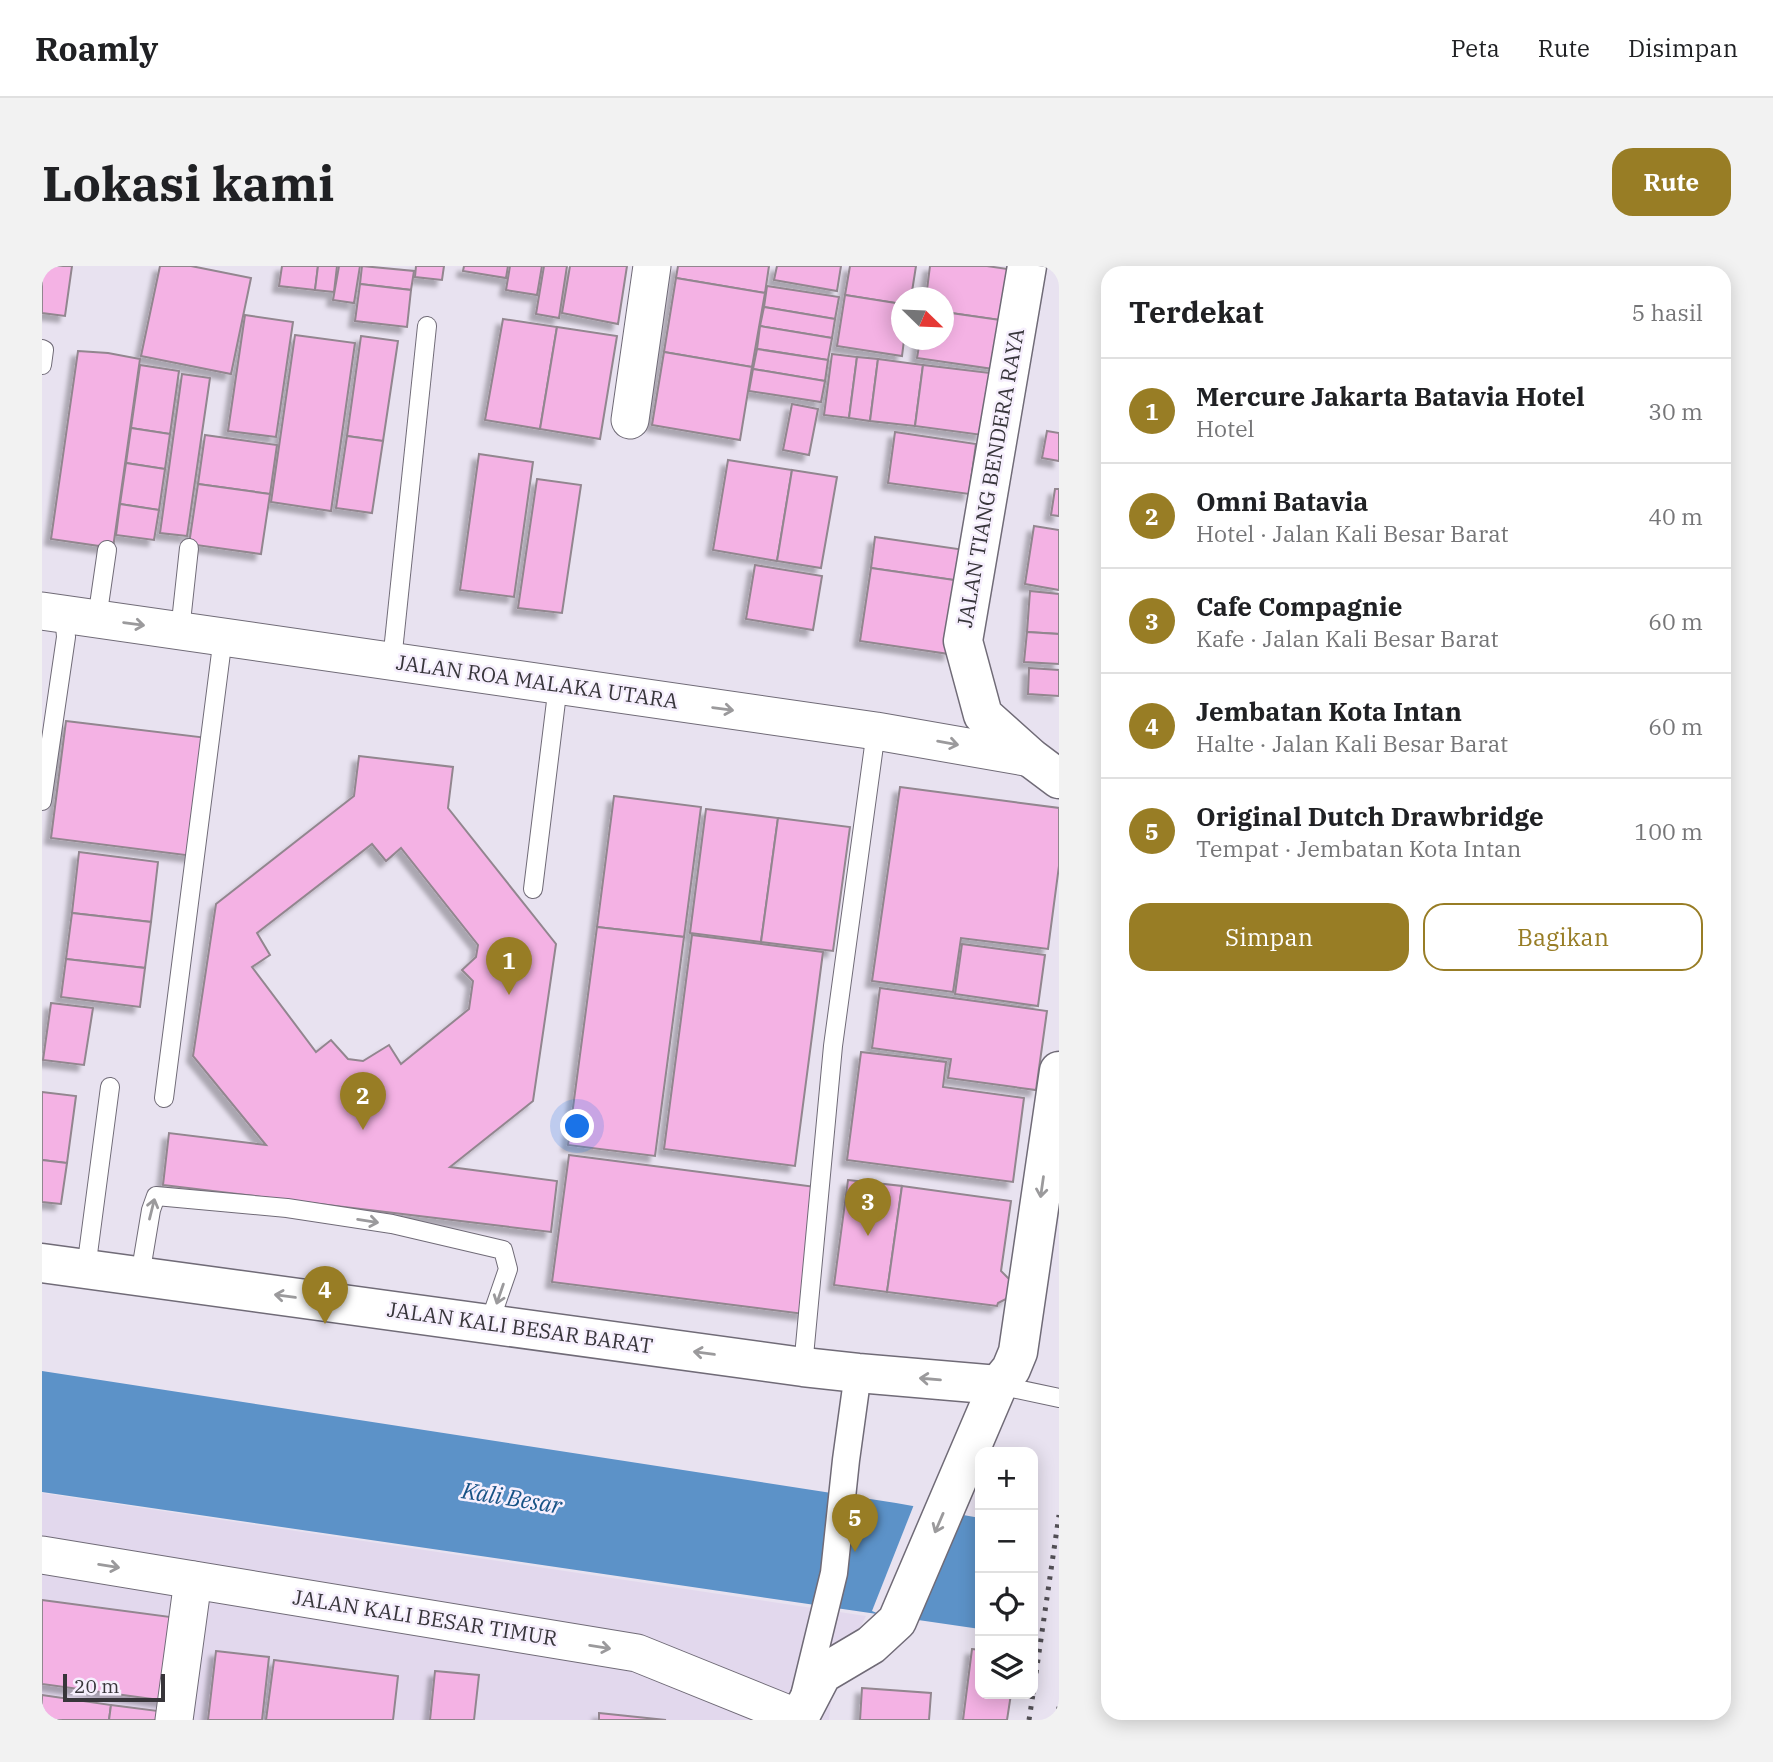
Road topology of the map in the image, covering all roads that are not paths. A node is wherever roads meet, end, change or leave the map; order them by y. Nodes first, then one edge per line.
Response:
1 (652, 266) edge
2 (1027, 266) edge
3 (427, 326) dead end
4 (42, 349) edge
5 (42, 365) edge
6 (630, 419) dead end
7 (189, 548) dead end
8 (107, 550) dead end
9 (68, 615) edge
10 (180, 631) junction
11 (223, 637) junction
12 (391, 661) junction
13 (558, 685) junction
14 (876, 731) junction
15 (1045, 768) edge
16 (42, 802) edge
17 (533, 889) dead end
18 (1059, 1072) edge
19 (110, 1087) dead end
20 (164, 1098) dead end
21 (42, 1263) edge
22 (86, 1269) junction
23 (140, 1276) junction
24 (489, 1324) junction
25 (803, 1367) junction
26 (858, 1373) junction
27 (999, 1385) junction
28 (1059, 1398) edge
29 (42, 1555) edge
30 (193, 1580) junction
31 (798, 1719) edge
32 (174, 1720) edge

1 - 6 street
2 - 15 street, JALAN TIANG BENDERA RAYA
3 - 12 lane
4 - 5 lane
7 - 10 lane
8 - 9 lane
9 -> 10 street, JALAN ROA MALAKA UTARA
9 - 16 lane
10 - 11 street, JALAN ROA MALAKA UTARA
11 - 12 street, JALAN ROA MALAKA UTARA
11 - 20 lane
12 - 13 street, JALAN ROA MALAKA UTARA
13 -> 14 street, JALAN ROA MALAKA UTARA
13 - 17 lane
14 -> 15 street, JALAN ROA MALAKA UTARA
14 - 25 lane
18 -> 27 street
19 - 22 lane
21 - 22 street, JALAN KALI BESAR BARAT
22 - 23 street, JALAN KALI BESAR BARAT
24 -> 23 street, JALAN KALI BESAR BARAT
23 -> 24 lane
25 -> 24 street, JALAN KALI BESAR BARAT
25 - 26 street, JALAN KALI BESAR BARAT
27 -> 26 street, JALAN KALI BESAR BARAT
26 - 31 street
27 - 28 lane
27 -> 31 street
29 -> 30 street, JALAN KALI BESAR TIMUR
30 -> 31 street, JALAN KALI BESAR TIMUR
30 - 32 street

